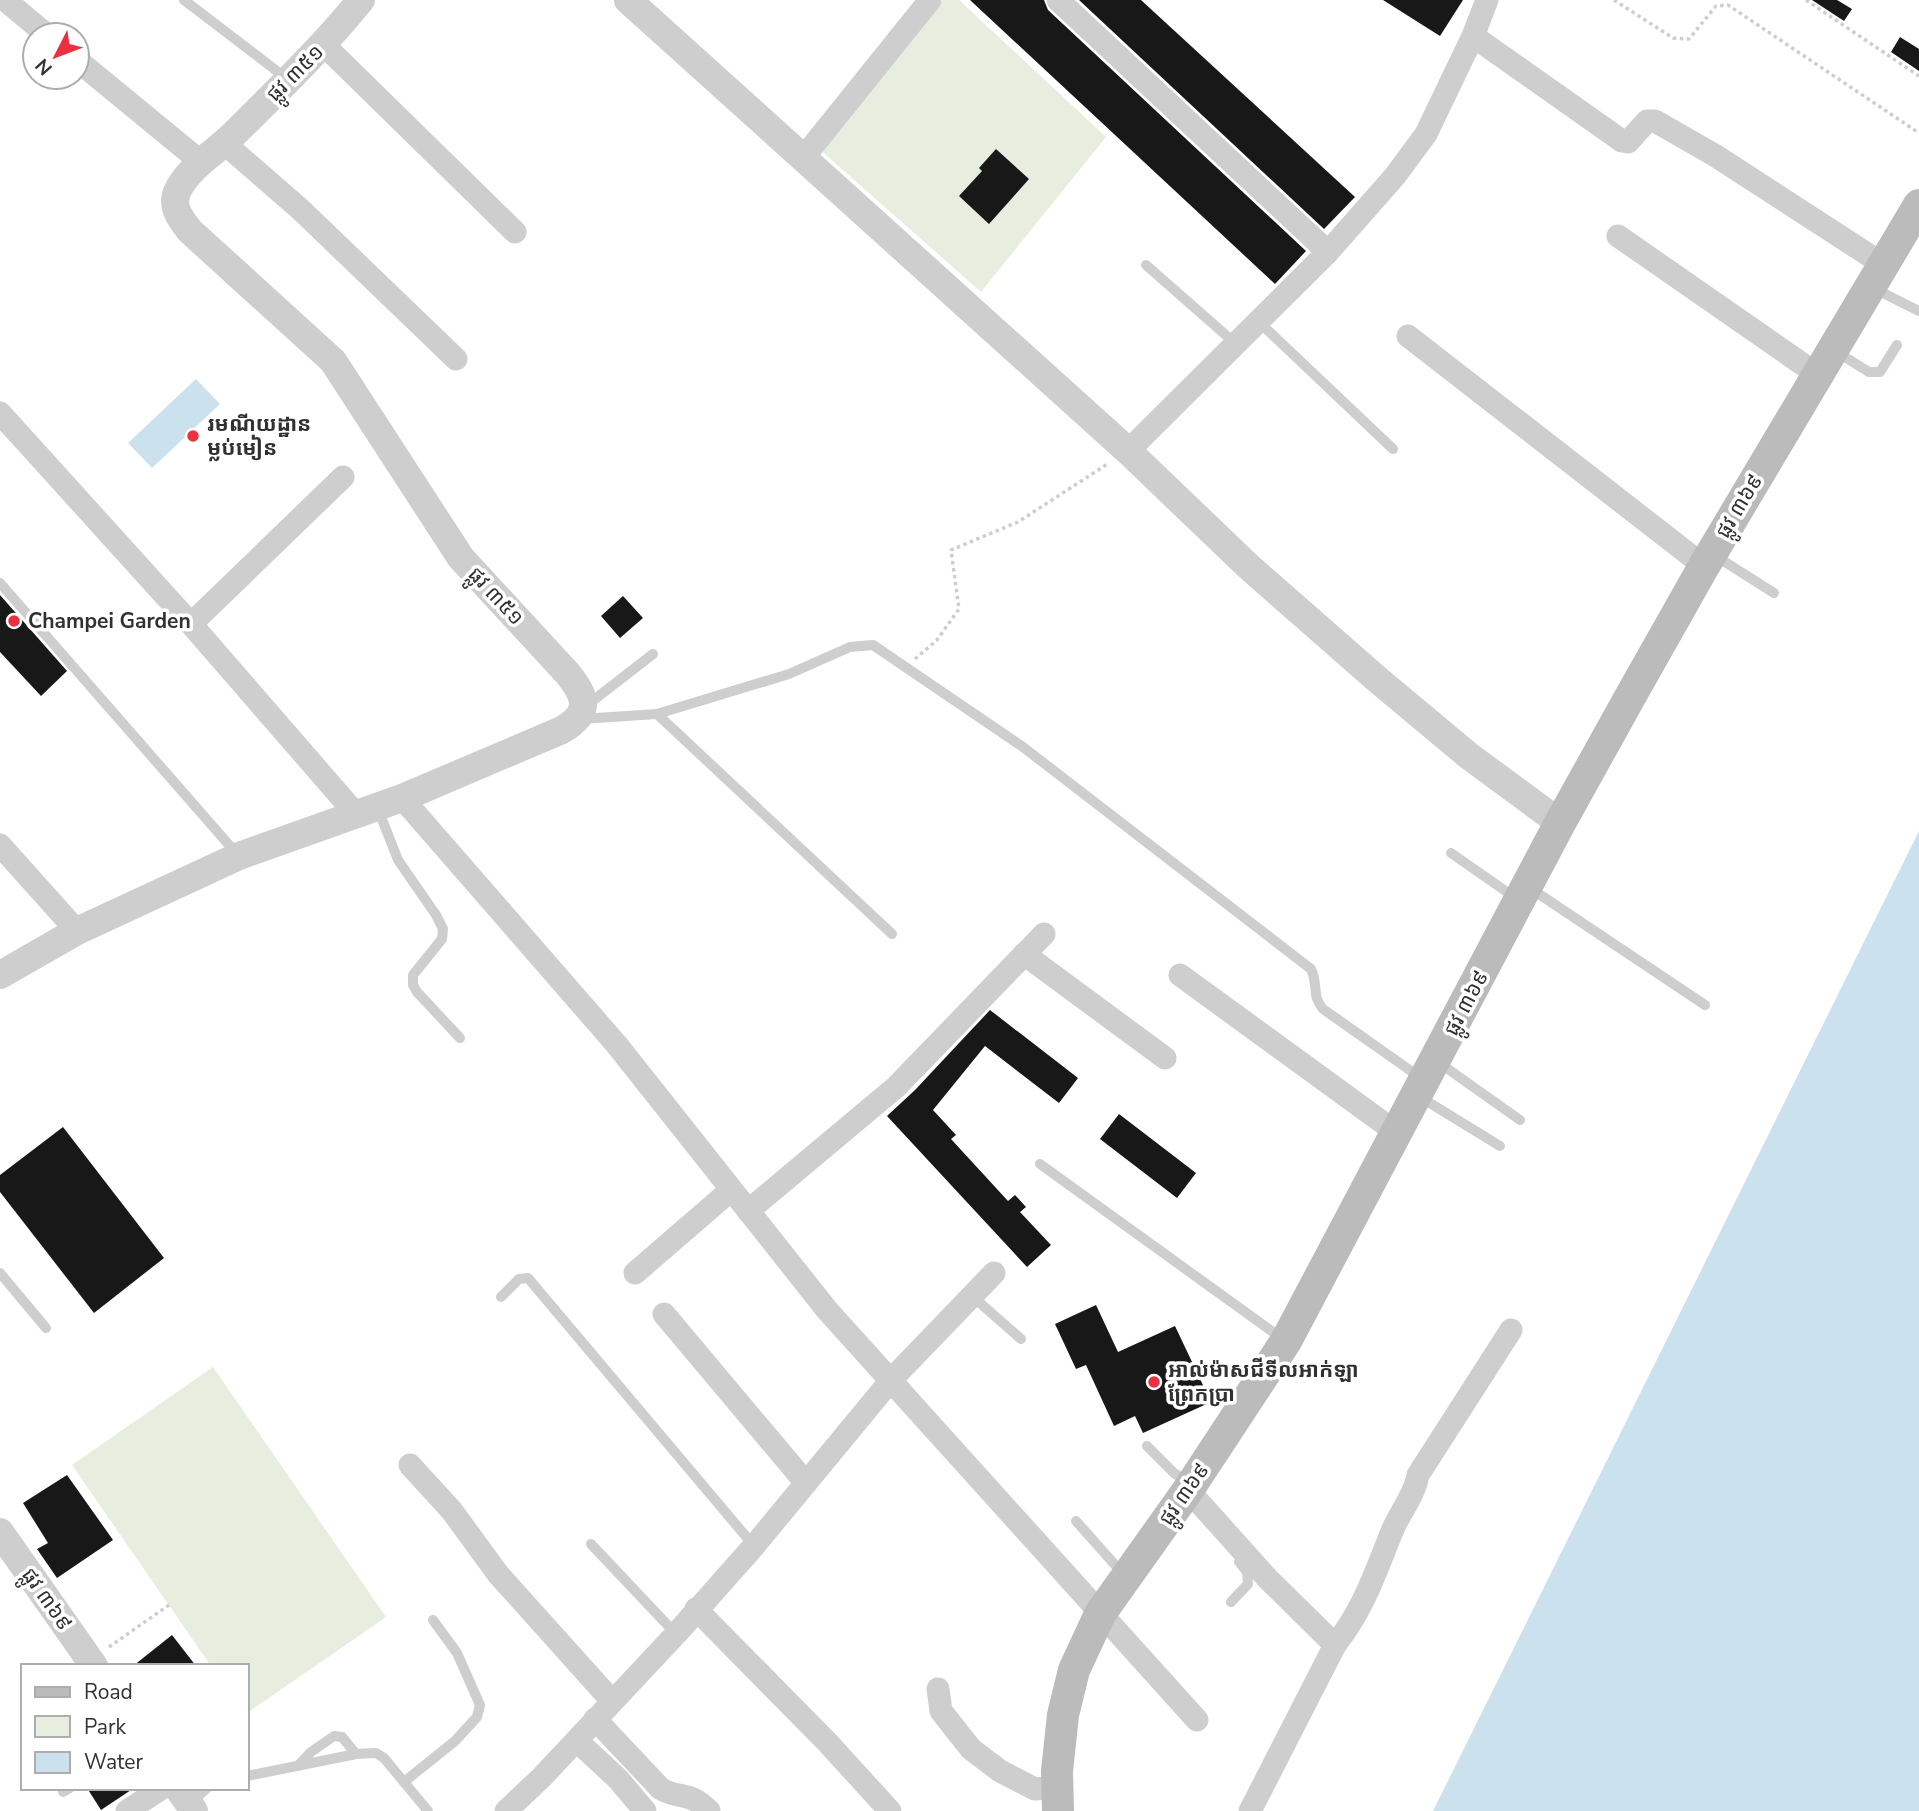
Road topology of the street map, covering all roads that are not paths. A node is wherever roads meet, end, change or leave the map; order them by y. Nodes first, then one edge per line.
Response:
1 (5, 0) edge
2 (184, 0) edge
3 (361, 0) edge
4 (628, 0) edge
5 (930, 0) edge
6 (1058, 0) edge
7 (1487, 0) edge
8 (30, 21) edge
9 (1473, 36) junction
10 (324, 44) junction
11 (91, 72) edge
12 (288, 80) junction
13 (224, 143) junction
14 (803, 158) junction
15 (201, 162) junction
16 (1919, 205) edge
17 (515, 232) dead end
18 (1618, 236) dead end
19 (1328, 252) junction
20 (1146, 265) dead end
21 (1877, 276) junction
22 (1919, 311) edge
23 (1259, 322) junction
24 (1408, 336) dead end
25 (1236, 344) junction
26 (1897, 345) dead end
27 (456, 359) dead end
28 (1826, 363) junction
29 (0, 413) edge
30 (1393, 449) dead end
31 (1128, 451) junction
32 (342, 477) dead end
33 (1707, 560) junction
34 (0, 583) edge
35 (1774, 593) dead end
36 (191, 624) junction
37 (653, 654) dead end
38 (581, 714) junction
39 (657, 714) junction
40 (378, 806) junction
41 (1560, 823) junction
42 (0, 845) edge
43 (1451, 853) dead end
44 (239, 856) junction
45 (1523, 894) junction
46 (76, 931) junction
47 (891, 934) dead end
48 (1044, 934) dead end
49 (1024, 954) junction
50 (0, 975) edge
51 (1180, 975) dead end
52 (1705, 1005) dead end
53 (460, 1038) dead end
54 (1166, 1058) dead end
55 (1426, 1079) junction
56 (1520, 1120) dead end
57 (1397, 1133) junction
58 (1500, 1146) dead end
59 (1040, 1164) dead end
60 (731, 1191) junction
61 (748, 1211) junction
62 (0, 1273) edge
63 (635, 1273) dead end
64 (995, 1273) dead end
65 (972, 1296) junction
66 (501, 1297) dead end
67 (664, 1314) dead end
68 (46, 1328) dead end
69 (1511, 1330) dead end
70 (1021, 1339) dead end
71 (1286, 1341) junction
72 (891, 1380) junction
73 (1147, 1446) dead end
74 (410, 1465) dead end
75 (806, 1483) junction
76 (1187, 1491) junction
77 (1076, 1521) dead end
78 (0, 1532) edge
79 (591, 1544) dead end
80 (754, 1546) junction
81 (1126, 1577) junction
82 (1231, 1602) dead end
83 (696, 1609) junction
84 (1100, 1614) junction
85 (433, 1620) dead end
86 (676, 1634) junction
87 (1335, 1644) junction
88 (92, 1663) edge
89 (938, 1689) dead end
90 (611, 1701) junction
91 (595, 1720) junction
92 (1197, 1720) dead end
93 (577, 1741) junction
94 (356, 1754) junction
95 (298, 1766) junction
96 (248, 1776) edge
97 (404, 1782) junction
98 (159, 1790) edge
99 (1057, 1799) edge
100 (127, 1811) edge
101 (428, 1811) edge
102 (506, 1811) edge
103 (645, 1811) edge
104 (709, 1811) edge
105 (890, 1811) edge
106 (1251, 1811) edge

1 - 8 street
2 - 12 lane
3 - 10 street, ផ្លូវ ៣៥១
4 - 14 street
5 - 14 street
6 - 19 street
7 - 9 street
9 - 19 street
9 - 21 street
10 - 12 street, ផ្លូវ ៣៥១
10 - 17 street
11 - 15 street
12 - 13 street, ផ្លូវ ៣៥១
13 - 15 street, ផ្លូវ ៣៥១
13 - 27 street
14 - 31 street
15 - 38 street, ផ្លូវ ៣៥១
16 - 21 main road, ផ្លូវ ៣៦៩
18 - 28 street
19 - 23 street
20 - 25 lane
21 - 22 lane
21 - 28 main road, ផ្លូវ ៣៦៩
23 - 25 street
23 - 30 lane
24 - 33 street
25 - 31 street
26 - 28 lane
28 - 33 main road, ផ្លូវ ៣៦៩
29 - 36 street
31 - 41 street
32 - 36 street
33 - 35 lane
33 - 41 main road, ផ្លូវ ៣៦៩
34 - 44 lane
36 - 40 street
37 - 38 lane
38 - 39 lane
38 - 40 street
39 - 47 lane
39 - 55 lane
40 - 44 street
40 - 53 lane
40 - 60 street
41 - 45 main road, ផ្លូវ ៣៦៩
42 - 46 street
43 - 45 lane
44 - 46 street
45 - 52 lane
45 - 55 main road, ផ្លូវ ៣៦៩
46 - 50 street
48 - 49 street
49 - 54 street
49 - 61 street
51 - 57 street
55 - 56 lane
55 - 57 main road, ផ្លូវ ៣៦៩
55 - 58 lane
57 - 71 main road, ផ្លូវ ៣៦៩
59 - 71 lane
60 - 61 street
60 - 63 street
61 - 72 street
62 - 68 lane
64 - 65 street
65 - 70 lane
65 - 72 street
66 - 80 lane
67 - 75 street
69 - 87 street
71 - 76 main road, ផ្លូវ ៣៦៩
72 - 75 street
72 - 84 street
73 - 76 lane
74 - 90 street
75 - 80 street
76 - 81 main road, ផ្លូវ ៣៦៩
76 - 82 lane
76 - 87 street
77 - 81 lane
78 - 88 street, ផ្លូវ ៣៦៩
79 - 86 lane
80 - 83 street
81 - 84 main road, ផ្លូវ ៣៦៩
83 - 86 street
83 - 105 street
84 - 92 street
84 - 99 main road, ផ្លូវ ៣៦៩
85 - 97 lane
86 - 90 street
87 - 106 street
89 - 99 street
90 - 91 street
91 - 93 street
91 - 104 street
93 - 102 street
93 - 103 street
94 - 95 lane
94 - 95 lane
94 - 97 lane
95 - 96 lane
97 - 101 lane
98 - 100 street

